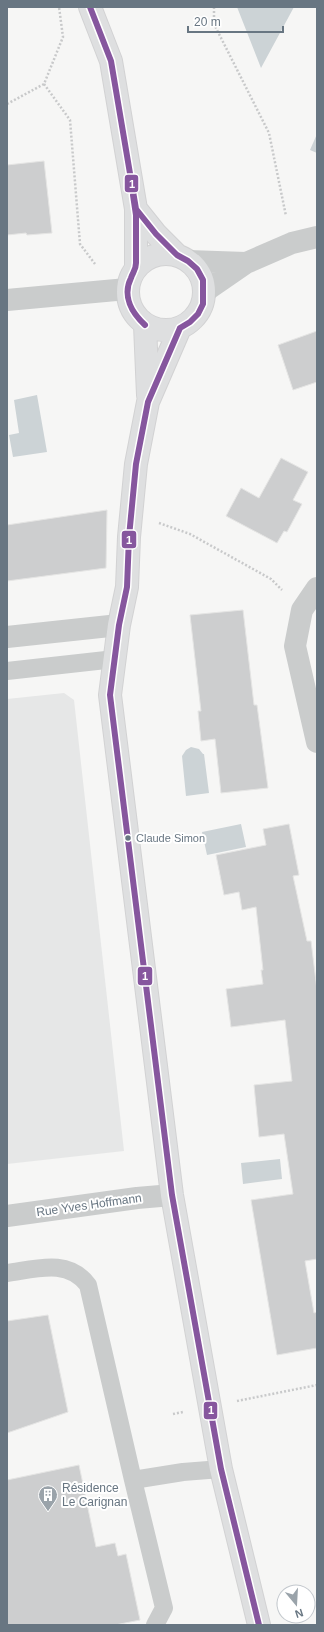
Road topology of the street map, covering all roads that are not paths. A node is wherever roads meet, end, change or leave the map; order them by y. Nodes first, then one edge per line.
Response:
1 (90, 7) edge
2 (136, 209) junction
3 (317, 237) edge
4 (183, 258) junction
5 (246, 263) junction
6 (131, 278) junction
7 (204, 292) junction
8 (7, 300) edge
9 (145, 325) junction
10 (180, 328) junction
11 (148, 402) junction
12 (317, 588) edge
13 (119, 625) junction
14 (7, 637) edge
15 (115, 659) junction
16 (7, 671) edge
17 (317, 742) edge
18 (172, 1194) junction
19 (7, 1216) edge
20 (7, 1273) edge
21 (221, 1469) junction
22 (133, 1480) junction
23 (155, 1625) edge
24 (258, 1625) edge

1 - 2 street
2 - 4 street
2 - 6 street
3 - 5 street
4 - 5 street
4 - 6 street
4 - 7 street
5 - 7 street
6 - 8 street
6 - 9 street
7 - 10 street
9 - 10 street
9 - 11 street
10 - 11 street
11 - 13 street
12 - 17 street
13 - 14 street
13 - 15 street
15 - 16 lane
15 - 18 street
18 - 19 street, Rue Yves Hoffmann
18 - 21 street
20 - 22 lane
21 - 22 lane
21 - 24 street
22 - 23 lane

